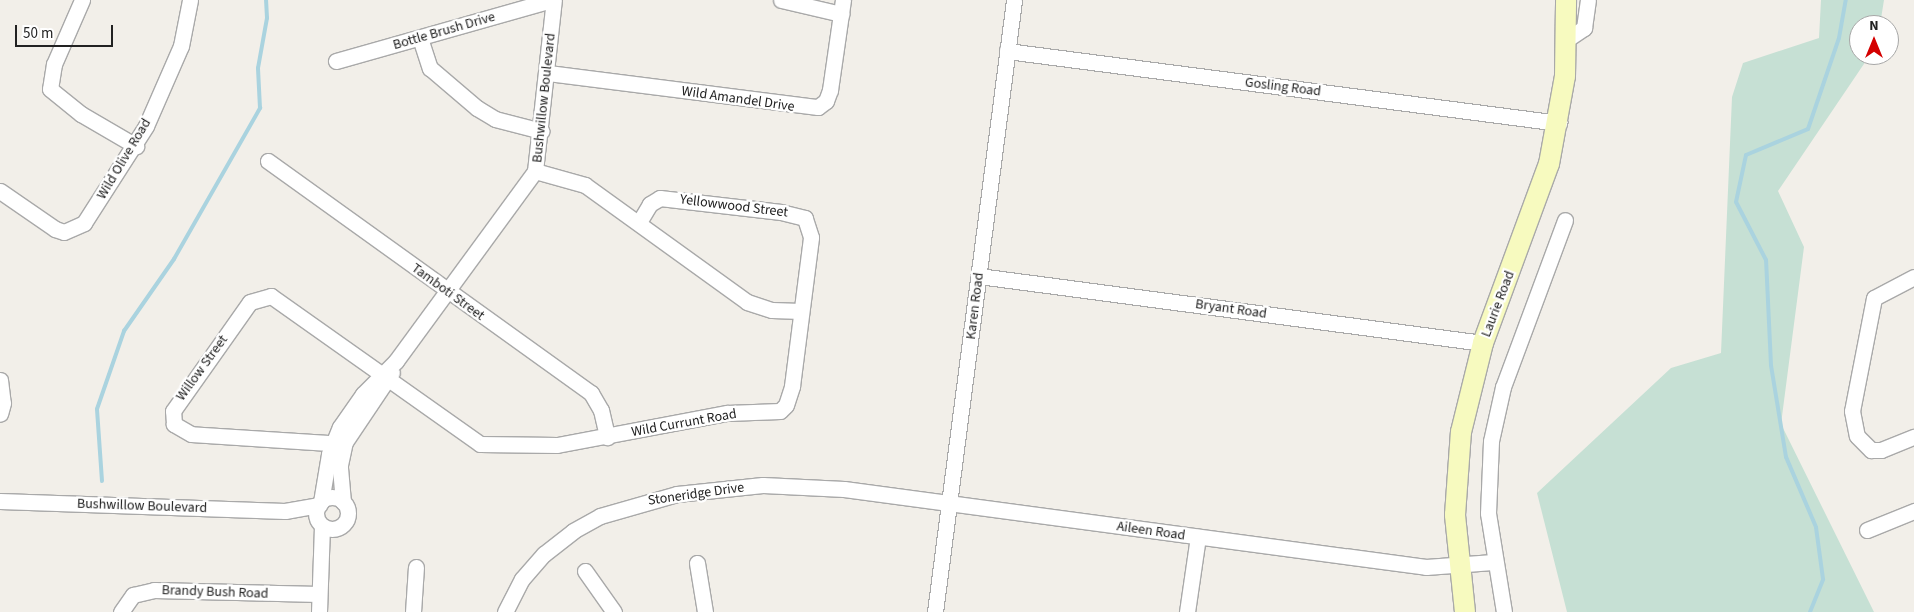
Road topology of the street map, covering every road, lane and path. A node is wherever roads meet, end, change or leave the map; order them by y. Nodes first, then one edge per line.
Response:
1 (82, 0) edge
2 (190, 0) edge
3 (553, 0) edge
4 (781, 0) edge
5 (1014, 0) edge
6 (1566, 0) edge
7 (1588, 0) edge
8 (842, 7) edge
9 (420, 38) junction
10 (1566, 40) junction
11 (1008, 51) junction
12 (336, 61) dead end
13 (548, 73) junction
14 (1559, 123) junction
15 (541, 131) junction
16 (136, 146) junction
17 (268, 161) dead end
18 (535, 171) junction
19 (0, 191) edge
20 (1565, 220) dead end
21 (639, 222) junction
22 (980, 276) junction
23 (1914, 278) edge
24 (448, 292) junction
25 (801, 311) junction
26 (1483, 343) junction
27 (385, 378) junction
28 (0, 380) edge
29 (0, 414) edge
30 (607, 437) junction
31 (1914, 437) edge
32 (338, 442) junction
33 (844, 489) joint
34 (0, 501) edge
35 (343, 502) junction
36 (950, 504) junction
37 (1914, 512) edge
38 (323, 516) junction
39 (1867, 530) dead end
40 (1198, 537) junction
41 (1494, 562) junction
42 (696, 563) dead end
43 (416, 567) dead end
44 (1458, 567) junction
45 (585, 571) dead end
46 (319, 594) junction
47 (121, 612) edge
48 (319, 612) edge
49 (413, 612) edge
50 (505, 612) edge
51 (614, 612) edge
52 (705, 612) edge
53 (935, 612) edge
54 (1187, 612) edge
55 (1465, 612) edge
56 (1504, 612) edge

1 - 16 street
2 - 16 street, Wild Olive Road
3 - 9 street, Bottle Brush Drive
3 - 13 street, Bushwillow Boulevard
4 - 8 street
5 - 11 street, Karen Road
6 - 10 main road, Laurie Road
7 - 10 street
8 - 13 street, Wild Amandel Drive
9 - 12 street, Bottle Brush Drive
9 - 15 street
10 - 14 main road, Laurie Road
11 - 14 street, Gosling Road
11 - 22 street, Karen Road
13 - 15 street, Bushwillow Boulevard
14 - 26 main road, Laurie Road
15 - 18 street, Bushwillow Boulevard
16 - 19 street, Wild Olive Road
17 - 24 street, Tamboti Street
18 - 21 street
18 - 24 street, Bushwillow Boulevard
20 - 41 street
21 - 25 street
21 - 25 street, Yellowwood Street
22 - 26 street, Bryant Road
22 - 36 street, Karen Road
23 - 31 street
24 - 27 street, Bushwillow Boulevard
24 - 30 street, Tamboti Street
25 - 30 street, Wild Currunt Road
26 - 44 main road, Laurie Road
27 - 30 street, Wild Currunt Road
27 - 32 street, Bushwillow Boulevard
27 - 32 street, Willow Street
28 - 29 street
32 - 35 street, Bushwillow Boulevard
32 - 38 street, Bushwillow Boulevard
33 - 36 street, Aileen Road
33 - 50 street, Stoneridge Drive
34 - 38 street, Bushwillow Boulevard
35 - 38 street
35 - 38 street, Bushwillow Boulevard
36 - 40 street, Aileen Road
36 - 53 street, Karen Road
37 - 39 street
38 - 46 street
40 - 44 street, Aileen Road
40 - 54 street
41 - 44 street, Aileen Road
41 - 56 street
42 - 52 street
43 - 49 street
44 - 55 main road, Laurie Road
45 - 51 street
46 - 47 street, Brandy Bush Road
46 - 48 street

